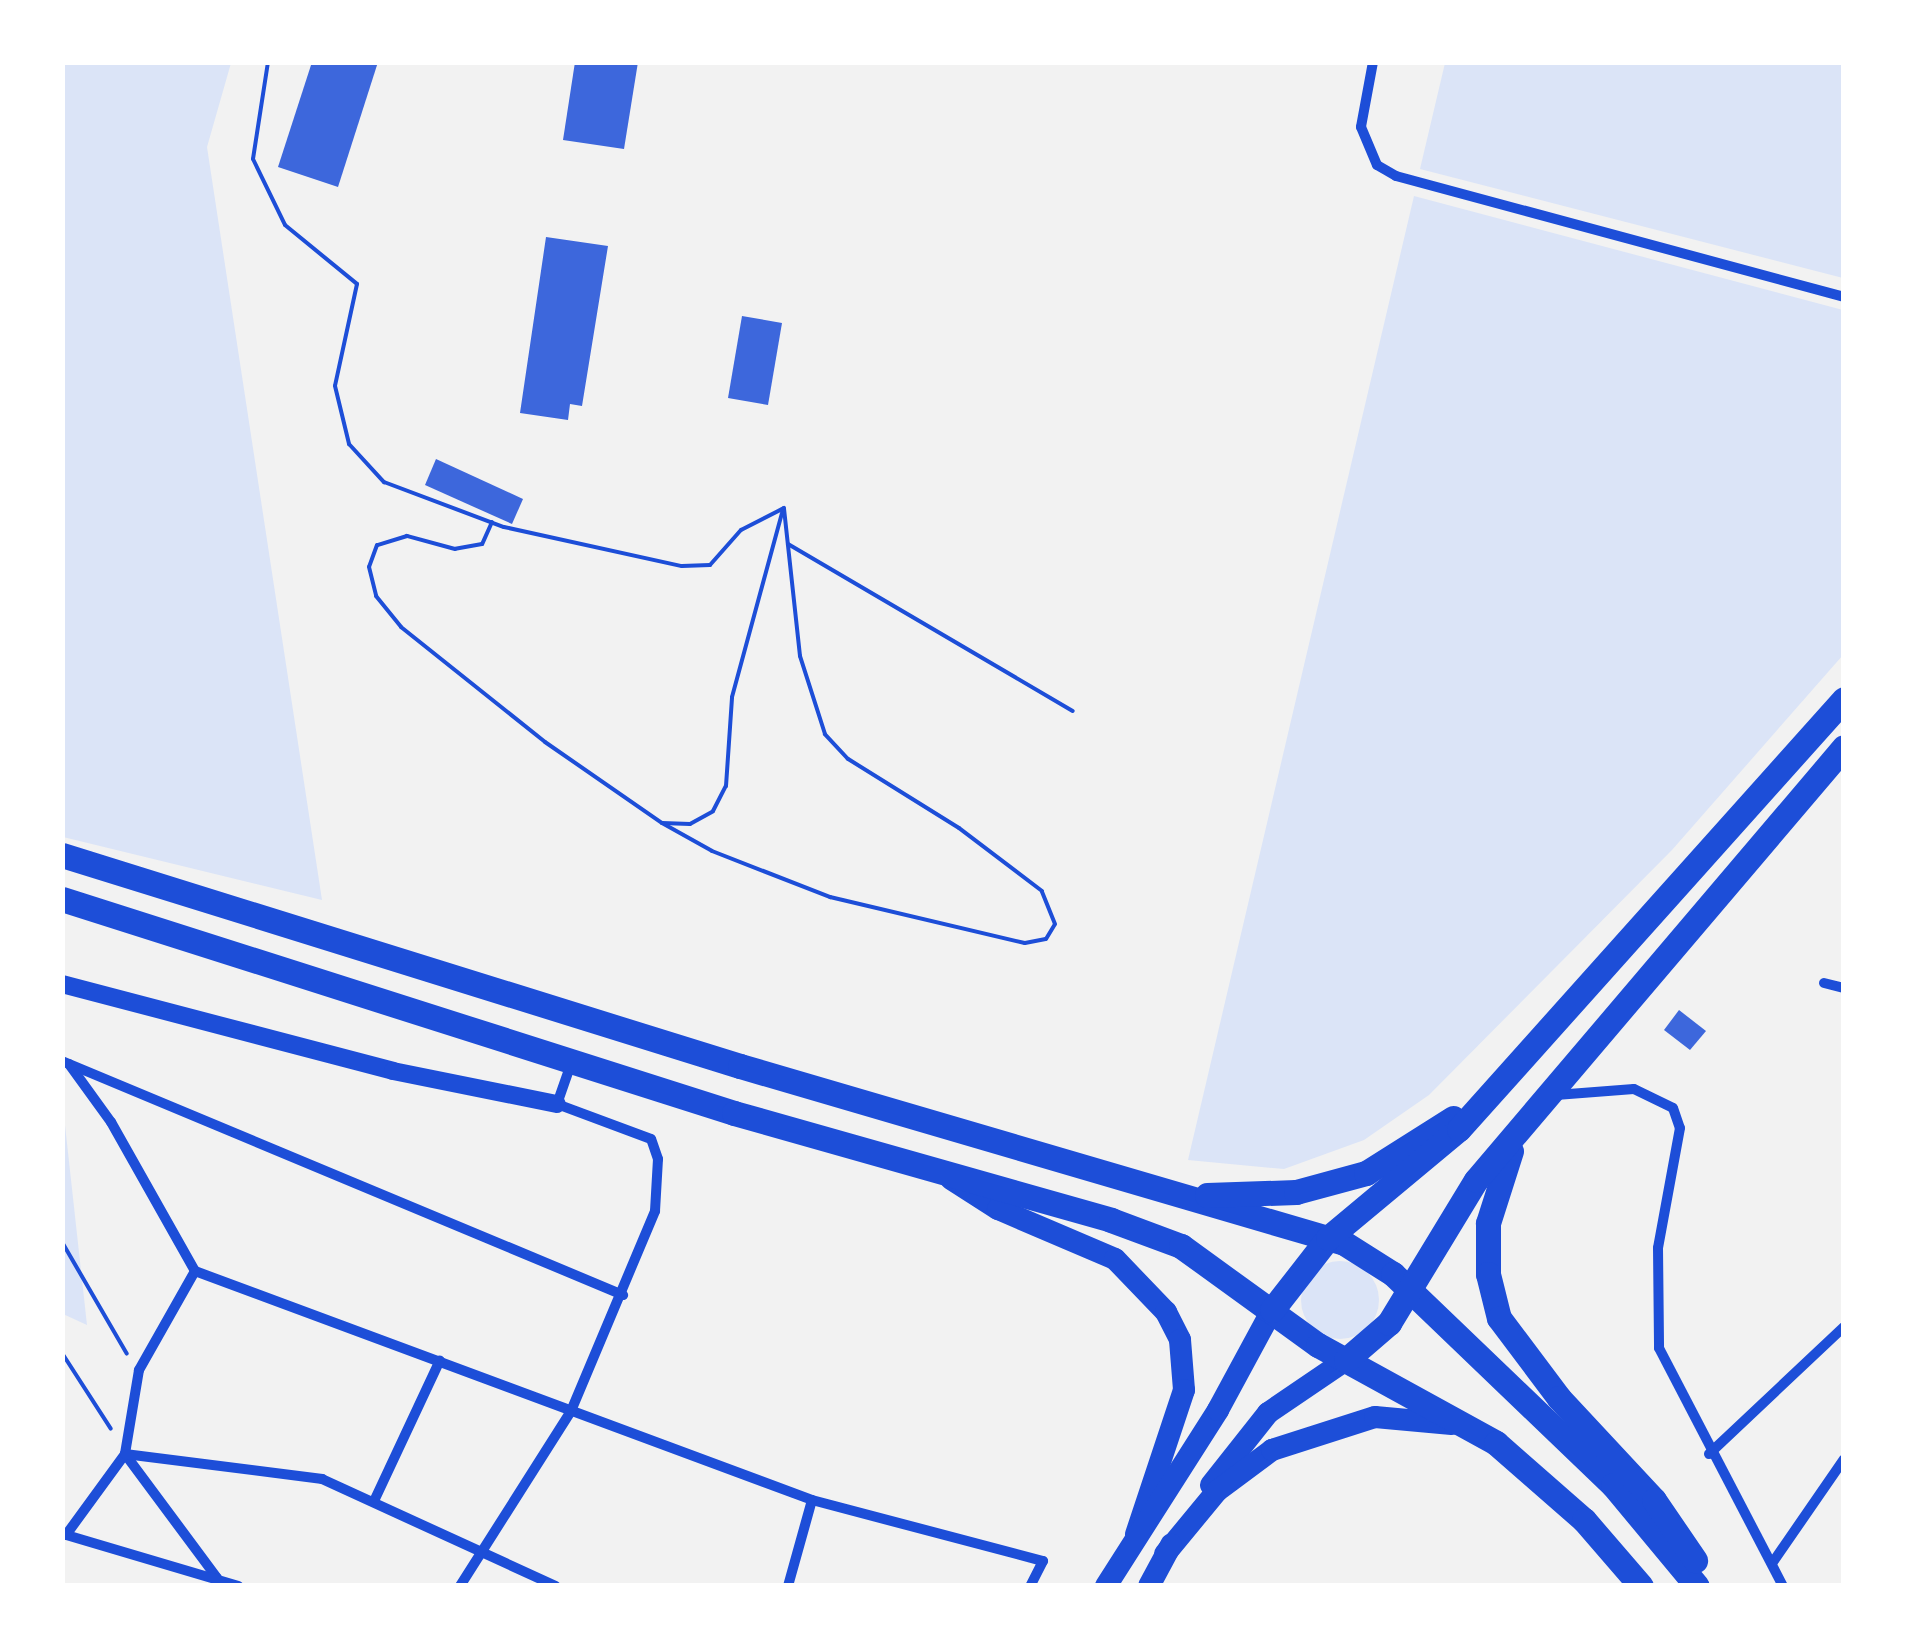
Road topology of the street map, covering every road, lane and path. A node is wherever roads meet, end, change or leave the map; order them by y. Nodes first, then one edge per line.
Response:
1 (268, 62) edge
2 (1373, 62) edge
3 (1844, 297) edge
4 (784, 508) junction
5 (492, 522) junction
6 (788, 544) junction
7 (1844, 699) edge
8 (1073, 711) dead end
9 (1844, 747) edge
10 (662, 823) junction
11 (62, 854) edge
12 (62, 899) edge
13 (1824, 983) dead end
14 (62, 984) edge
15 (1844, 988) edge
16 (574, 1058) junction
17 (66, 1062) edge
18 (1498, 1088) junction
19 (1545, 1096) junction
20 (556, 1104) junction
21 (938, 1170) junction
22 (1180, 1197) junction
23 (1328, 1238) junction
24 (62, 1242) edge
25 (195, 1271) junction
26 (1408, 1289) junction
27 (623, 1295) junction
28 (1272, 1310) junction
29 (1844, 1327) edge
30 (62, 1353) edge
31 (440, 1360) junction
32 (1346, 1360) junction
33 (138, 1376) junction
34 (570, 1411) junction
35 (1480, 1432) junction
36 (126, 1454) junction
37 (1709, 1454) junction
38 (1844, 1458) edge
39 (374, 1498) junction
40 (812, 1500) junction
41 (1136, 1534) junction
42 (64, 1535) edge
43 (482, 1553) junction
44 (1166, 1554) junction
45 (1772, 1562) junction
46 (216, 1582) edge
47 (238, 1586) edge
48 (460, 1586) edge
49 (556, 1586) edge
50 (788, 1586) edge
51 (1030, 1586) edge
52 (1106, 1586) edge
53 (1149, 1586) edge
54 (1640, 1586) edge
55 (1697, 1586) edge
56 (1709, 1586) edge
57 (1783, 1586) edge

1 - 5 path
2 - 3 street
4 - 5 path
4 - 6 path
4 - 10 path
5 - 10 path
6 - 8 path
6 - 10 path
7 - 18 highway
9 - 19 highway
11 - 22 highway
12 - 16 highway
13 - 15 street
14 - 20 street
16 - 20 street
16 - 21 highway
17 - 25 street
17 - 27 street
18 - 22 highway
18 - 23 highway
19 - 26 highway
19 - 37 street
19 - 56 highway
20 - 27 street
21 - 28 highway
21 - 41 main road
22 - 23 highway
23 - 26 highway
23 - 28 highway
24 - 33 path
25 - 31 street
25 - 33 street
26 - 32 highway
26 - 55 highway
27 - 34 street
28 - 32 highway
28 - 41 main road
29 - 37 street
30 - 36 path
31 - 34 street
31 - 39 street
32 - 35 highway
32 - 44 main road
33 - 36 street
34 - 40 street
34 - 43 street
35 - 44 main road
35 - 54 highway
36 - 39 street
36 - 42 street
36 - 46 street
37 - 45 street
38 - 45 street
39 - 43 street
40 - 50 street
40 - 51 street
41 - 52 main road
42 - 46 street
43 - 48 street
43 - 49 street
44 - 53 main road
45 - 57 street
46 - 47 street

